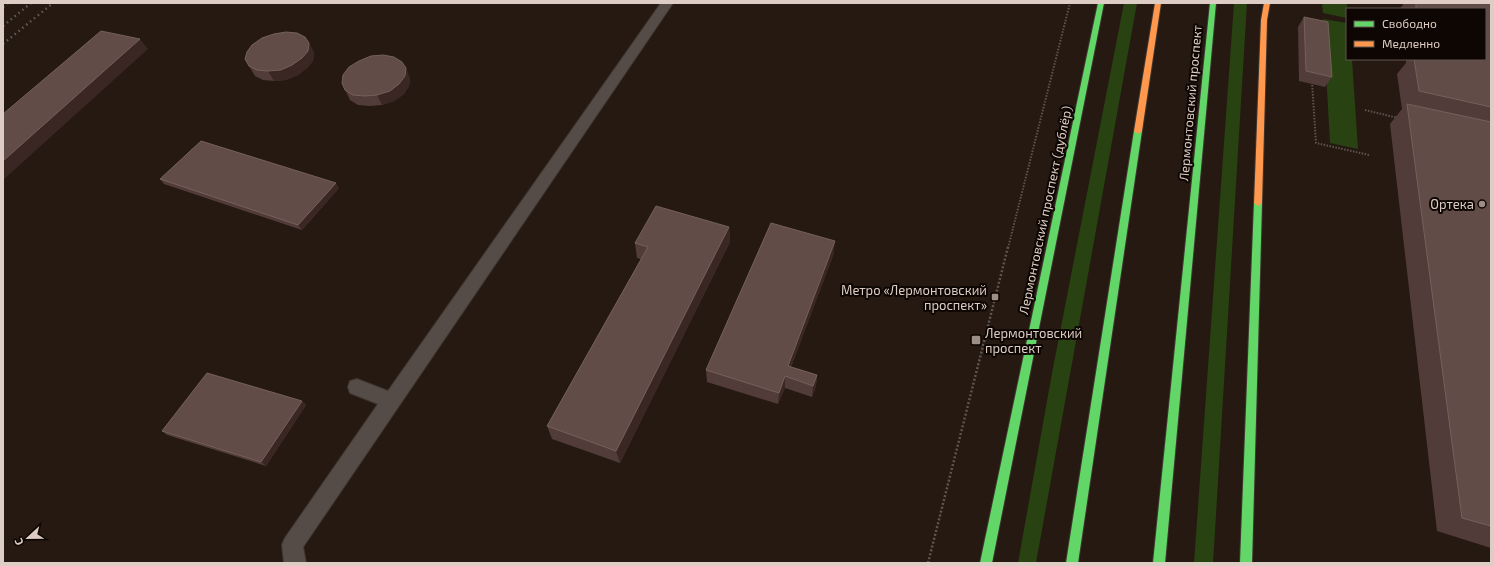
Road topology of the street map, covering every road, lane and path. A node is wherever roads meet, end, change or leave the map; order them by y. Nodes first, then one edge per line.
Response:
1 (667, 3) edge
2 (1070, 3) edge
3 (1101, 3) edge
4 (1158, 3) edge
5 (1212, 3) edge
6 (1267, 3) edge
7 (1312, 76) edge
8 (1365, 110) dead end
9 (1402, 119) dead end
10 (1369, 156) dead end
11 (357, 387) dead end
12 (392, 401) junction
13 (295, 563) edge
14 (928, 563) edge
15 (986, 563) edge
16 (1072, 563) edge
17 (1159, 563) edge
18 (1246, 563) edge

1 - 12 lane
2 - 14 path
3 - 15 main road, Лермонтовский проспект (дублёр)
4 - 16 main road
5 - 17 main road, Лермонтовский проспект
6 - 18 main road
7 - 10 path
8 - 9 path
11 - 12 lane
12 - 13 lane

